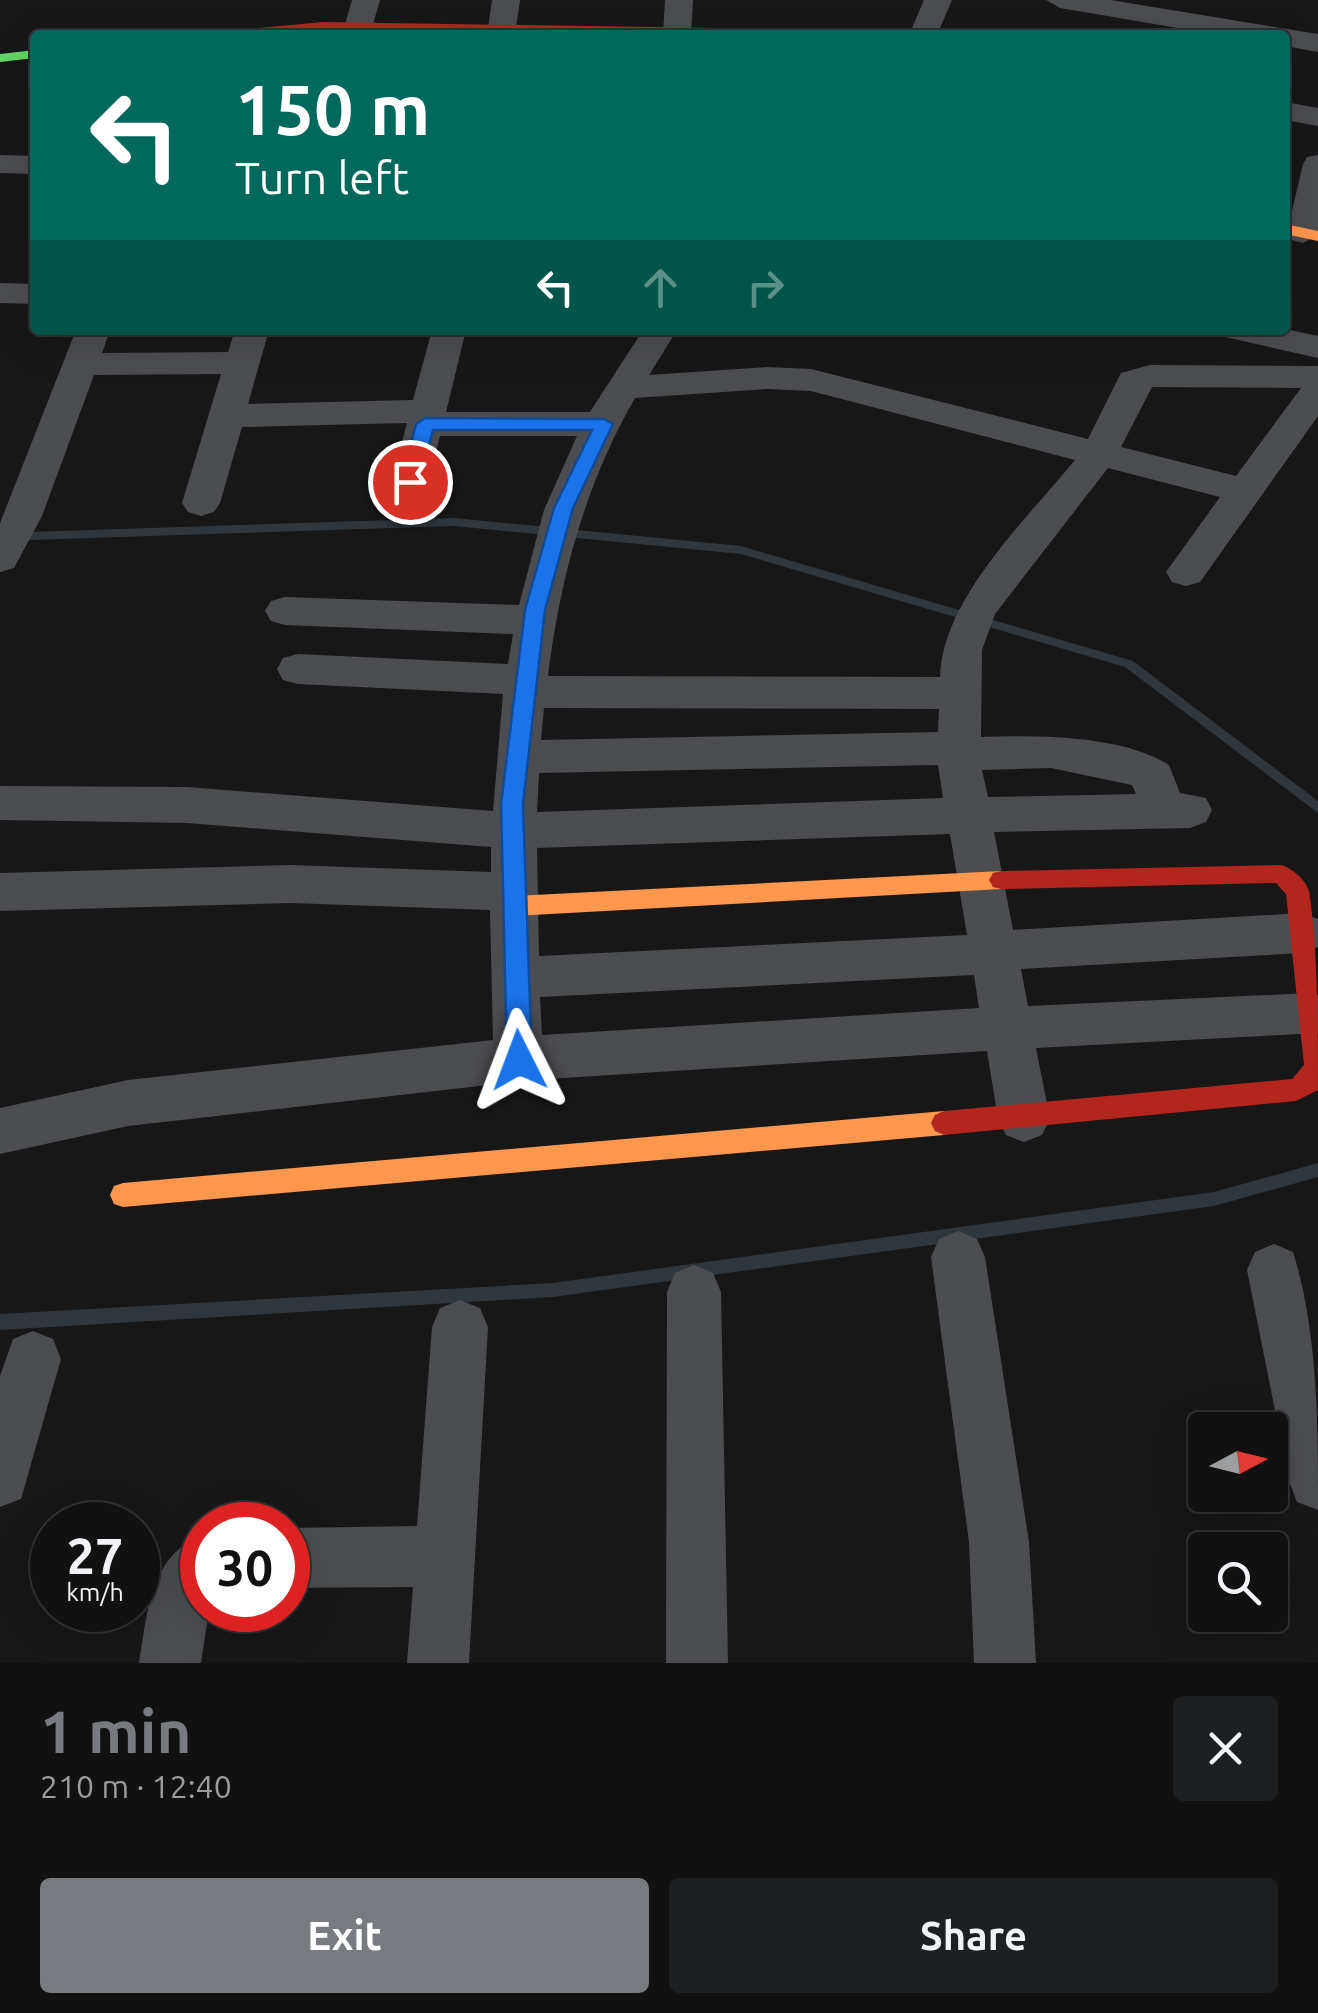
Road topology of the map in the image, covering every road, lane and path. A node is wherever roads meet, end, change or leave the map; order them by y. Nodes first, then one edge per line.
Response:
1 (678, 0) edge
2 (938, 0) edge
3 (1060, 0) edge
4 (1113, 4) edge
5 (1195, 11) edge
6 (361, 20) edge
7 (503, 21) edge
8 (273, 30) edge
9 (634, 30) edge
10 (677, 30) edge
11 (926, 30) edge
12 (1274, 30) edge
13 (1290, 35) edge
14 (1318, 43) edge
15 (30, 55) edge
16 (0, 58) edge
17 (1290, 113) edge
18 (1318, 117) edge
19 (0, 164) edge
20 (1318, 164) edge
21 (30, 165) edge
22 (1302, 232) edge
23 (0, 293) edge
24 (30, 294) edge
25 (448, 335) edge
26 (657, 335) edge
27 (1261, 335) edge
28 (247, 346) edge
29 (87, 347) edge
30 (1318, 347) edge
31 (1318, 377) edge
32 (621, 388) junction
33 (1318, 390) edge
34 (227, 416) junction
35 (427, 417) junction
36 (604, 424) junction
37 (1099, 454) junction
38 (1246, 490) junction
39 (201, 503) dead end
40 (403, 510) dead end
41 (3, 555) edge
42 (1186, 572) dead end
43 (285, 611) dead end
44 (534, 620) junction
45 (298, 669) dead end
46 (526, 686) junction
47 (960, 692) junction
48 (958, 751) junction
49 (518, 756) junction
50 (0, 803) edge
51 (968, 814) junction
52 (512, 831) junction
53 (980, 880) junction
54 (0, 892) edge
55 (514, 899) junction
56 (1302, 934) junction
57 (994, 953) junction
58 (515, 978) junction
59 (1312, 1014) junction
60 (1007, 1028) junction
61 (519, 1060) junction
62 (1024, 1119) junction
63 (0, 1131) edge
64 (123, 1195) dead end
65 (958, 1257) dead end
66 (1274, 1270) dead end
67 (694, 1292) dead end
68 (460, 1328) dead end
69 (33, 1359) dead end
70 (1306, 1365) edge
71 (0, 1478) edge
72 (1318, 1481) edge
73 (446, 1556) junction
74 (310, 1558) edge
75 (180, 1614) edge
76 (170, 1663) edge
77 (438, 1663) edge
78 (697, 1663) edge
79 (1005, 1663) edge

1 - 10 street
2 - 11 street
3 - 4 street
4 - 5 street
5 - 12 street
6 - 7 street
6 - 8 street
7 - 9 street
13 - 14 street
15 - 16 street
17 - 18 street
19 - 21 street
20 - 22 street
23 - 24 street
25 - 35 street
26 - 32 street
27 - 30 street
28 - 29 street
28 - 34 street
29 - 41 street
31 - 37 street
32 - 36 street
32 - 37 street
33 - 38 street
34 - 35 street
34 - 39 street
35 - 36 street
35 - 40 street
36 - 44 street
37 - 38 street
37 - 47 street
38 - 42 street
43 - 44 street
44 - 46 street
45 - 46 street
46 - 47 street
46 - 49 street
47 - 48 street
48 - 49 street
48 - 51 street
48 - 51 street
49 - 52 street
50 - 52 street
51 - 52 street
51 - 53 street
52 - 55 street
53 - 55 street
53 - 56 street
53 - 57 street
54 - 55 street
55 - 58 street
56 - 57 street
56 - 59 street
57 - 58 street
57 - 60 street
58 - 61 street
59 - 60 street
59 - 62 street
60 - 61 street
60 - 62 street
61 - 63 street
62 - 64 street
65 - 79 street
66 - 70 street
67 - 78 street
68 - 73 street
69 - 71 street
70 - 72 street
73 - 74 street
73 - 77 street
75 - 76 street

